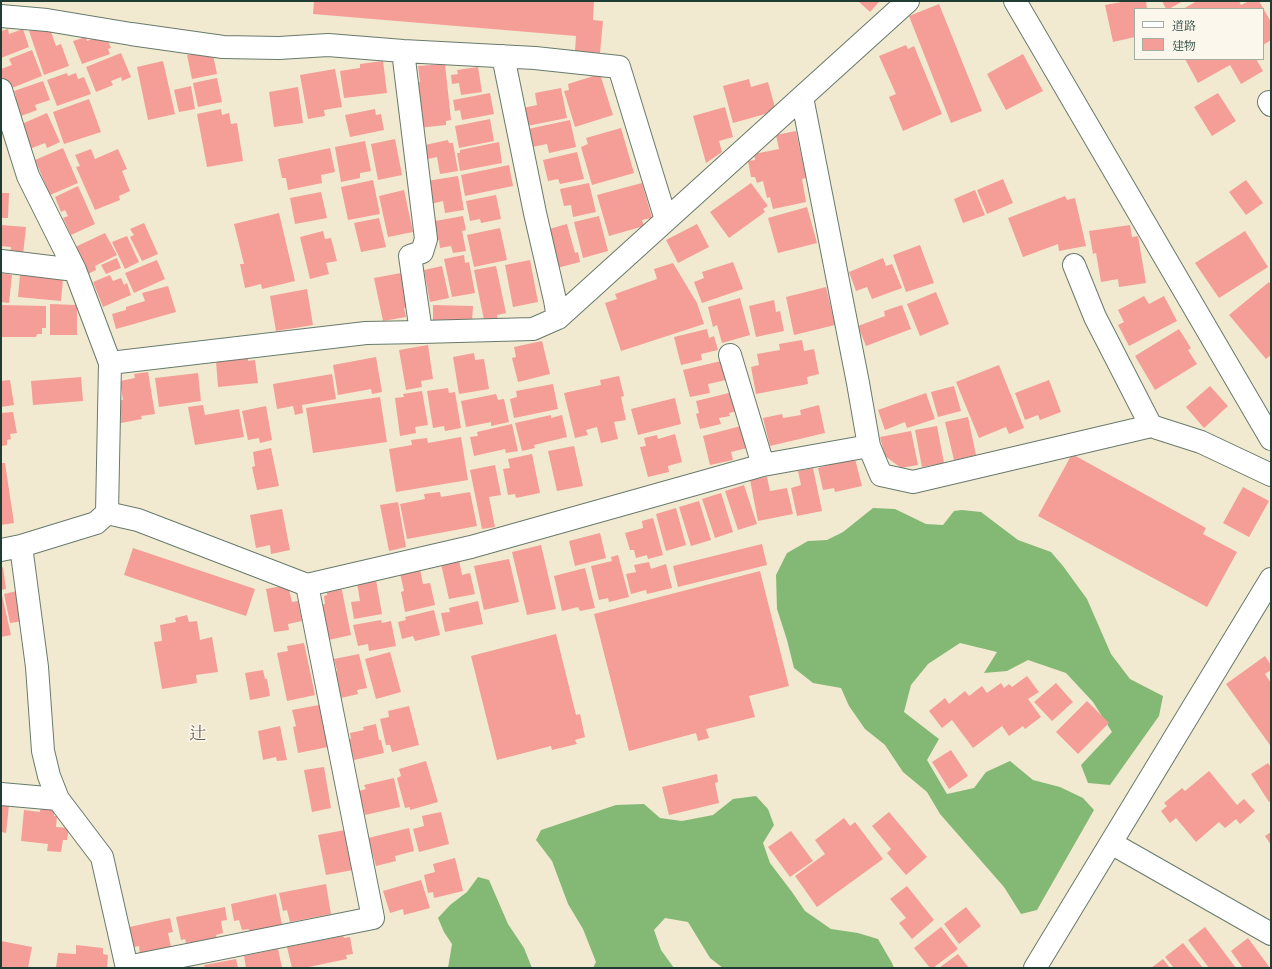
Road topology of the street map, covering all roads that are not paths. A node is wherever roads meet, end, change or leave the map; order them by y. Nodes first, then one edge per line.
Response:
1 (908, 1) edge
2 (1015, 1) edge
3 (1, 16) edge
4 (403, 51) junction
5 (503, 56) junction
6 (1, 90) edge
7 (802, 97) junction
8 (666, 220) junction
9 (1, 260) edge
10 (1074, 265) dead end
11 (75, 270) junction
12 (558, 318) junction
13 (421, 332) junction
14 (730, 355) dead end
15 (110, 363) junction
16 (1151, 426) junction
17 (1271, 439) edge
18 (869, 446) junction
19 (763, 465) junction
20 (1271, 475) edge
21 (107, 513) junction
22 (11, 548) edge
23 (1271, 578) edge
24 (307, 585) junction
25 (1, 794) edge
26 (58, 799) junction
27 (1111, 843) junction
28 (1271, 934) edge
29 (127, 968) edge
30 (1036, 968) edge

1 - 7 street
2 - 17 street
3 - 4 street
4 - 5 street
4 - 13 street
5 - 8 street
5 - 12 street
6 - 11 street
7 - 8 street
7 - 18 street
8 - 12 street
9 - 11 street
10 - 16 street
11 - 15 street
12 - 13 street
13 - 15 street
14 - 19 street
15 - 21 street
16 - 18 street
16 - 20 street
18 - 19 street
19 - 24 street
21 - 22 street
21 - 24 street
22 - 26 street
23 - 27 street
24 - 29 street
25 - 26 street
26 - 29 street
27 - 28 street
27 - 30 street

